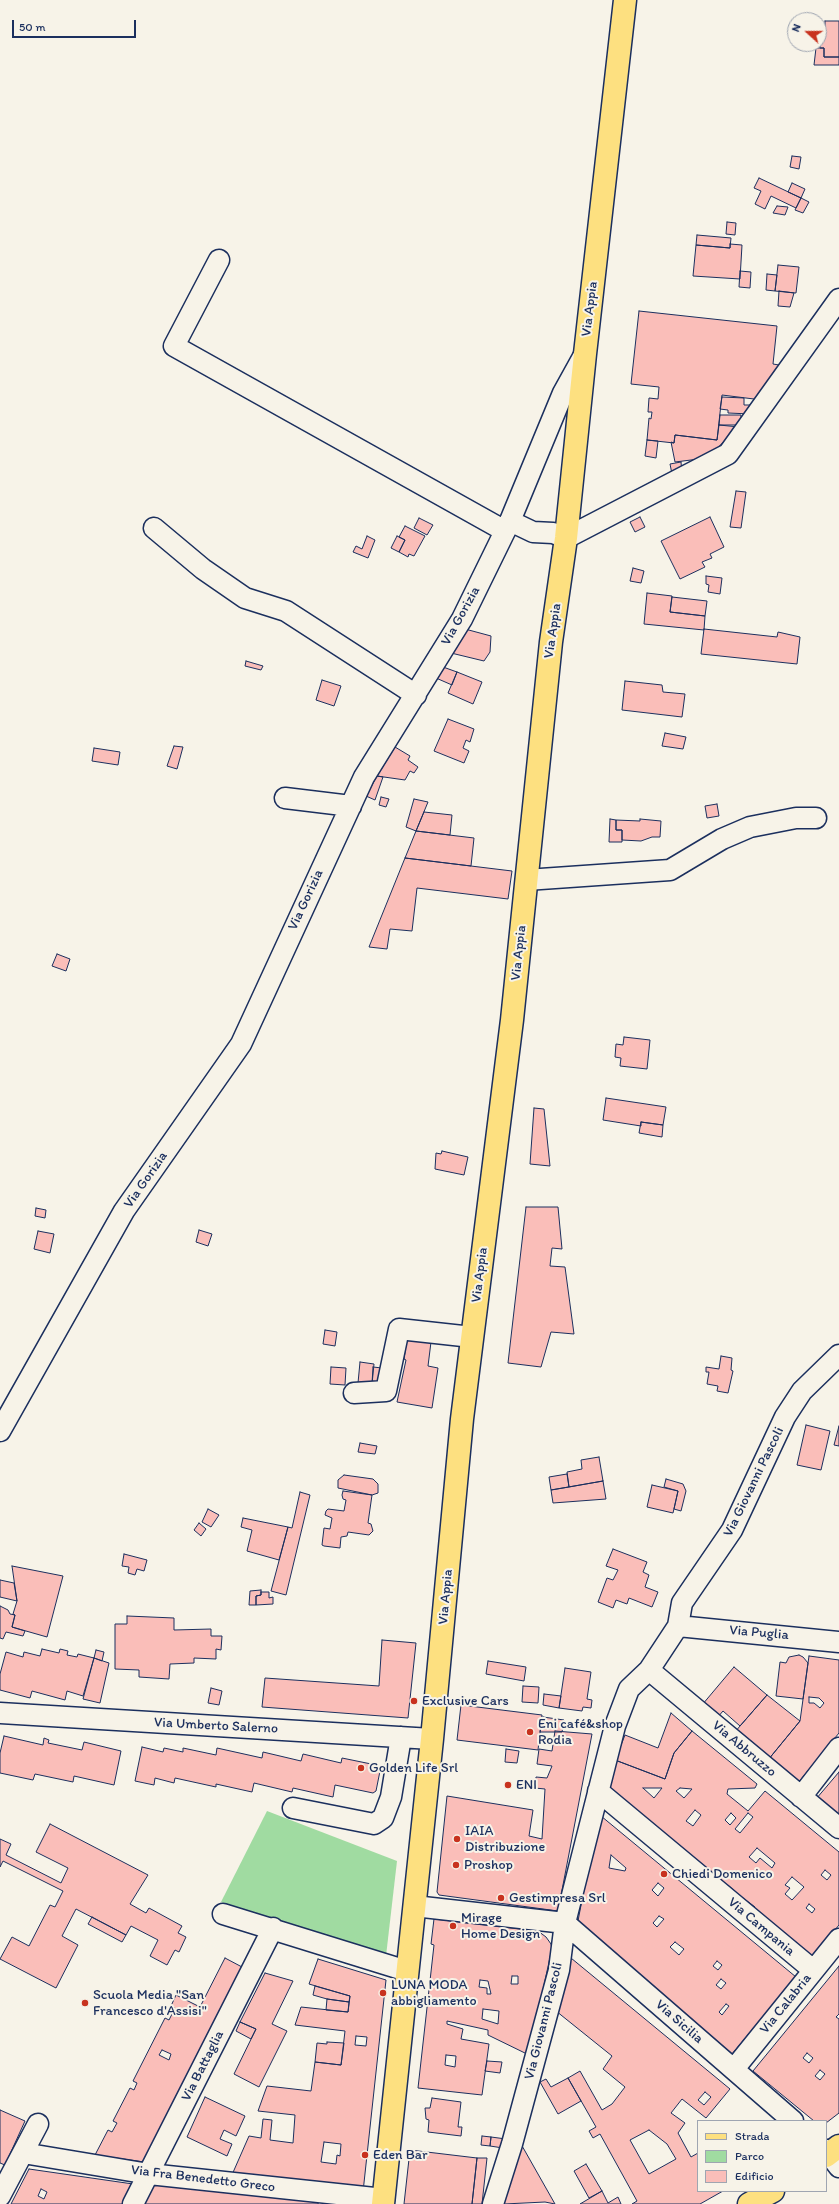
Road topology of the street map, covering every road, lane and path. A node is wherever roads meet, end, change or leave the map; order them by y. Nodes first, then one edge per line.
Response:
1 (626, 0) edge
2 (219, 260) dead end
3 (839, 300) edge
4 (584, 354) junction
5 (508, 526) junction
6 (154, 528) dead end
7 (566, 538) junction
8 (416, 695) junction
9 (285, 798) dead end
10 (351, 806) junction
11 (816, 818) dead end
12 (526, 880) junction
13 (472, 1337) junction
14 (839, 1355) edge
15 (354, 1394) dead end
16 (0, 1431) edge
17 (678, 1626) junction
18 (839, 1642) edge
19 (649, 1670) junction
20 (0, 1713) edge
21 (402, 1737) junction
22 (432, 1739) junction
23 (839, 1748) edge
24 (598, 1791) junction
25 (800, 1797) junction
26 (293, 1808) dead end
27 (839, 1828) edge
28 (414, 1906) junction
29 (223, 1914) dead end
30 (564, 1923) junction
31 (273, 1928) junction
32 (839, 1939) edge
33 (813, 1970) junction
34 (407, 1971) junction
35 (734, 2070) junction
36 (792, 2120) edge
37 (38, 2124) dead end
38 (23, 2153) junction
39 (6, 2171) edge
40 (149, 2174) junction
41 (771, 2192) edge
42 (0, 2196) edge
43 (384, 2201) edge
44 (133, 2204) edge
45 (493, 2204) edge
46 (749, 2204) edge

1 - 4 main road, Via Appia
2 - 5 street
3 - 7 street
4 - 5 street, Via Gorizia
4 - 7 main road, Via Appia
5 - 7 street
5 - 8 street, Via Gorizia
6 - 8 street
7 - 12 main road, Via Appia
8 - 10 street, Via Gorizia
9 - 10 street
10 - 16 street, Via Gorizia
11 - 12 street
12 - 13 main road, Via Appia
13 - 15 street
13 - 22 main road, Via Appia
14 - 17 street, Via Giovanni Pascoli
17 - 18 street, Via Puglia
17 - 19 street, Via Giovanni Pascoli
19 - 24 street, Via Giovanni Pascoli
19 - 25 street, Via Abbruzzo
20 - 21 street, Via Umberto Salerno
21 - 22 street, Via Umberto Salerno
21 - 26 street
22 - 28 main road, Via Appia
23 - 25 street
24 - 30 street, Via Giovanni Pascoli
24 - 33 street, Via Campania
25 - 27 street, Via Abbruzzo
28 - 30 street
28 - 34 main road, Via Appia
29 - 31 street
30 - 35 street, Via Sicilia
30 - 45 street, Via Giovanni Pascoli
31 - 34 street
31 - 40 street, Via Battaglia
32 - 33 street, Via Calabria
33 - 35 street, Via Calabria
34 - 43 main road, Via Appia
35 - 36 street, Via Sicilia
37 - 38 street
38 - 39 street
38 - 40 street, Via Fra Benedetto Greco
39 - 42 street
40 - 43 street, Via Fra Benedetto Greco
40 - 44 street, Via Battaglia
41 - 46 main road

